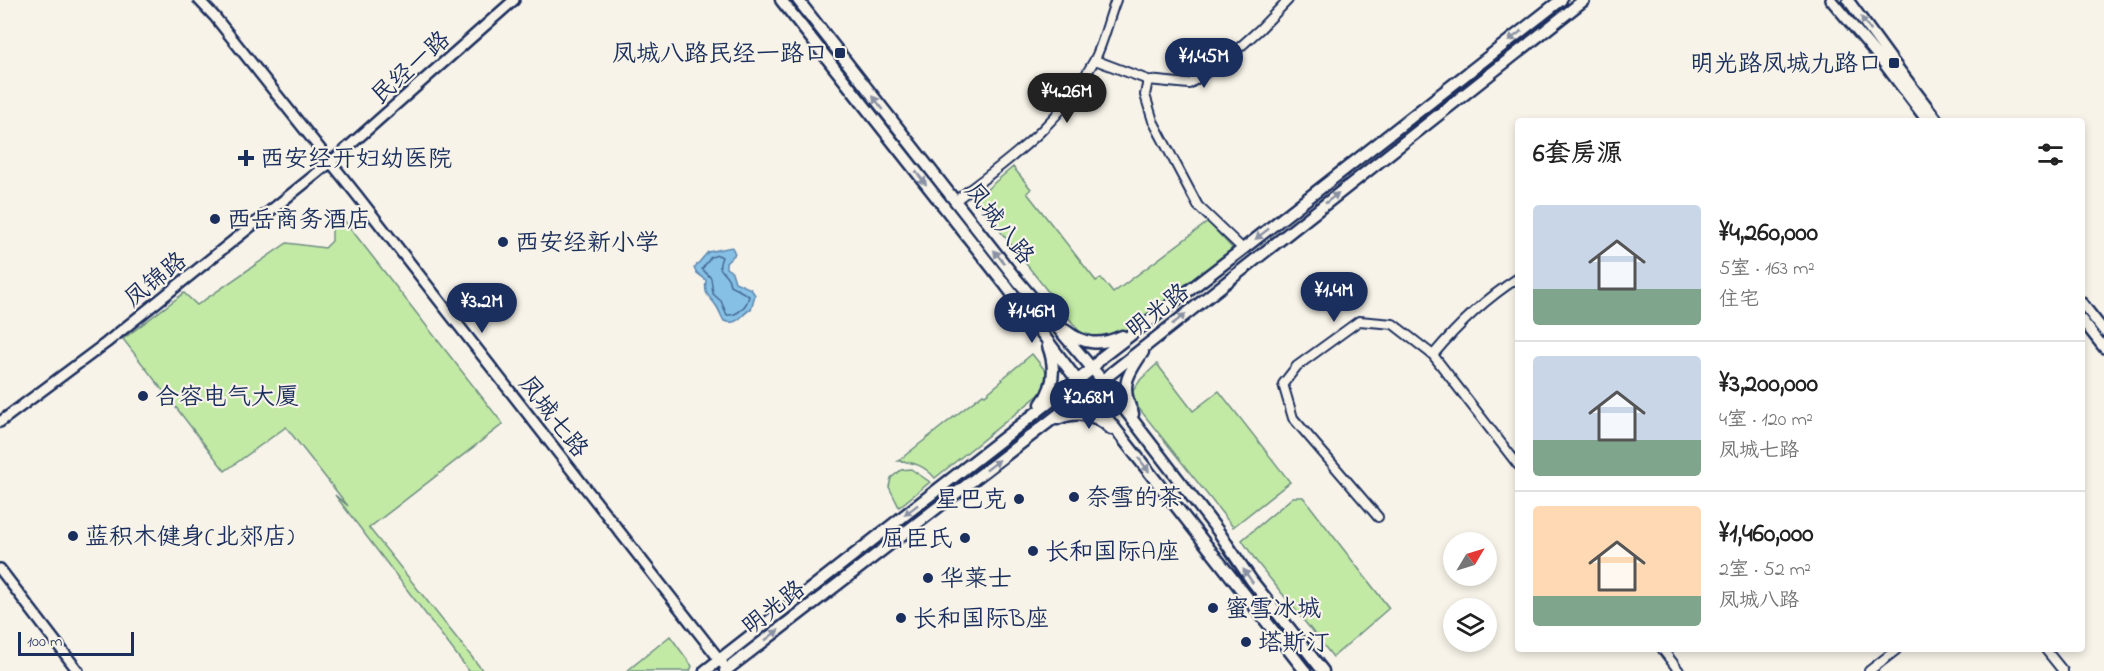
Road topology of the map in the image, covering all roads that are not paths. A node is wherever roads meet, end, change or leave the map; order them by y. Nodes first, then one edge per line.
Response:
1 (199, 0) edge
2 (204, 0) edge
3 (514, 0) edge
4 (781, 0) edge
5 (798, 0) edge
6 (1116, 0) edge
7 (1288, 0) edge
8 (1559, 0) edge
9 (1584, 0) edge
10 (1831, 0) edge
11 (1848, 0) edge
12 (215, 17) junction
13 (1095, 60) junction
14 (1148, 80) junction
15 (1925, 118) edge
16 (1937, 118) edge
17 (331, 162) junction
18 (955, 201) junction
19 (1243, 249) junction
20 (1515, 280) edge
21 (2085, 307) edge
22 (1052, 320) junction
23 (2085, 324) edge
24 (1040, 329) junction
25 (1139, 329) junction
26 (2104, 331) edge
27 (1150, 342) junction
28 (2104, 348) edge
29 (1433, 355) junction
30 (1092, 369) junction
31 (1077, 380) junction
32 (1102, 380) junction
33 (1087, 392) junction
34 (1034, 414) junction
35 (0, 422) edge
36 (1043, 426) junction
37 (1143, 434) junction
38 (1130, 446) junction
39 (1515, 461) edge
40 (1378, 517) dead end
41 (0, 570) edge
42 (1665, 652) edge
43 (1893, 652) edge
44 (2048, 652) edge
45 (719, 660) junction
46 (727, 670) edge
47 (78, 671) edge
48 (705, 671) edge
49 (1305, 671) edge
50 (1323, 671) edge
51 (1679, 671) edge
52 (1869, 671) edge
53 (2063, 671) edge

1 - 12 street, 凤城七路
2 - 12 street, 凤城七路
3 - 17 street, 民经一路
4 -> 24 main road, 凤城八路
18 -> 5 main road, 凤城八路
6 - 13 street
7 - 14 street
8 -> 19 main road, 明光路
27 -> 9 main road, 明光路
10 - 15 street
16 -> 11 street
12 - 17 street, 凤城七路
13 - 14 street
13 - 18 street
14 - 19 street
17 - 35 street, 凤锦路
17 - 45 street, 凤城七路
22 -> 18 main road, 凤城八路
19 - 25 main road, 明光路
20 - 29 street
21 - 26 street
22 - 25 main road
22 - 30 main road, 凤城八路
23 - 28 street
24 - 31 main road, 凤城八路
24 - 34 main road
25 - 30 main road, 明光路
27 - 32 main road, 明光路
27 - 37 main road
29 - 39 street
29 - 40 street
30 - 31 main road, 明光路
30 - 32 main road, 凤城八路
31 - 33 main road, 凤城八路
31 - 34 main road, 明光路
32 - 33 main road, 明光路
32 - 37 main road, 凤城八路
33 - 36 main road, 明光路
33 - 38 main road, 凤城八路
34 -> 45 main road, 明光路
36 - 38 main road
46 -> 36 main road, 明光路
50 -> 37 main road, 凤城八路
38 -> 49 main road, 凤城八路
41 - 47 street
42 - 51 street
43 - 52 street
44 - 53 street
45 - 46 street, 凤城七路
45 - 48 main road, 明光路

